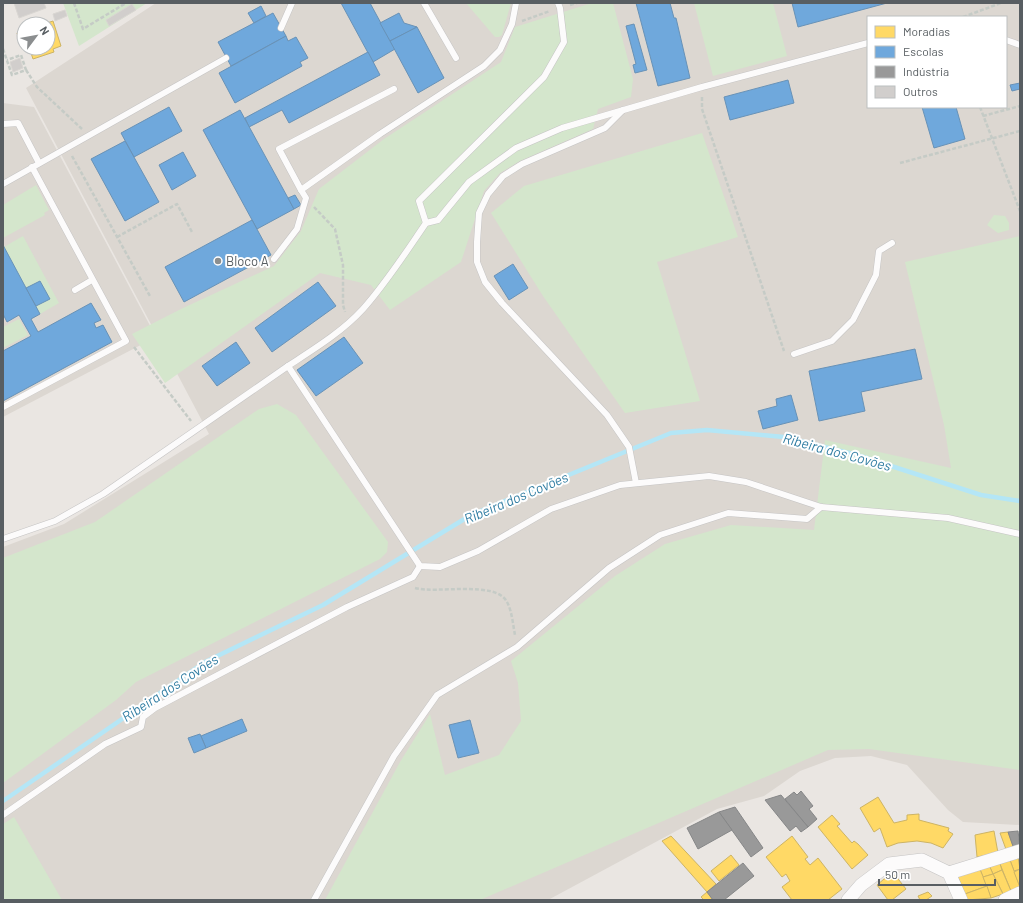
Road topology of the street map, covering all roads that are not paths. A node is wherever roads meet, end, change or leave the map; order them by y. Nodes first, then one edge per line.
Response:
1 (292, 3) edge
2 (424, 3) edge
3 (516, 3) edge
4 (558, 3) edge
5 (281, 28) dead end
6 (1007, 40) edge
7 (867, 43) edge
8 (1020, 45) edge
9 (226, 58) dead end
10 (456, 58) dead end
11 (394, 89) dead end
12 (624, 109) junction
13 (3, 124) edge
14 (39, 163) junction
15 (32, 167) junction
16 (3, 184) edge
17 (301, 190) junction
18 (426, 223) junction
19 (892, 243) dead end
20 (274, 258) dead end
21 (92, 280) junction
22 (75, 290) dead end
23 (794, 354) road end
24 (288, 366) junction
25 (3, 407) edge
26 (636, 483) junction
27 (821, 507) junction
28 (1020, 534) edge
29 (3, 540) edge
30 (420, 566) junction
31 (3, 815) edge
32 (1020, 851) edge
33 (948, 873) junction
34 (1020, 894) edge
35 (314, 900) edge
36 (848, 900) edge
37 (961, 900) edge
38 (1005, 900) edge

1 - 5 lane
2 - 10 lane
3 - 17 lane
4 - 18 lane
6 - 8 lane
7 - 12 lane
9 - 14 lane
11 - 17 lane
12 - 18 lane
12 - 26 lane
13 - 14 lane
14 - 15 lane
15 - 16 lane
15 - 21 lane
17 - 20 lane
18 - 24 lane
19 - 23 lane
21 - 22 lane
21 - 25 lane
24 - 29 lane
24 - 30 lane
26 - 27 lane
26 - 30 lane
27 - 28 lane
27 - 35 lane
30 - 31 lane
32 - 33 street
33 - 36 street
33 - 37 street
34 - 38 street

